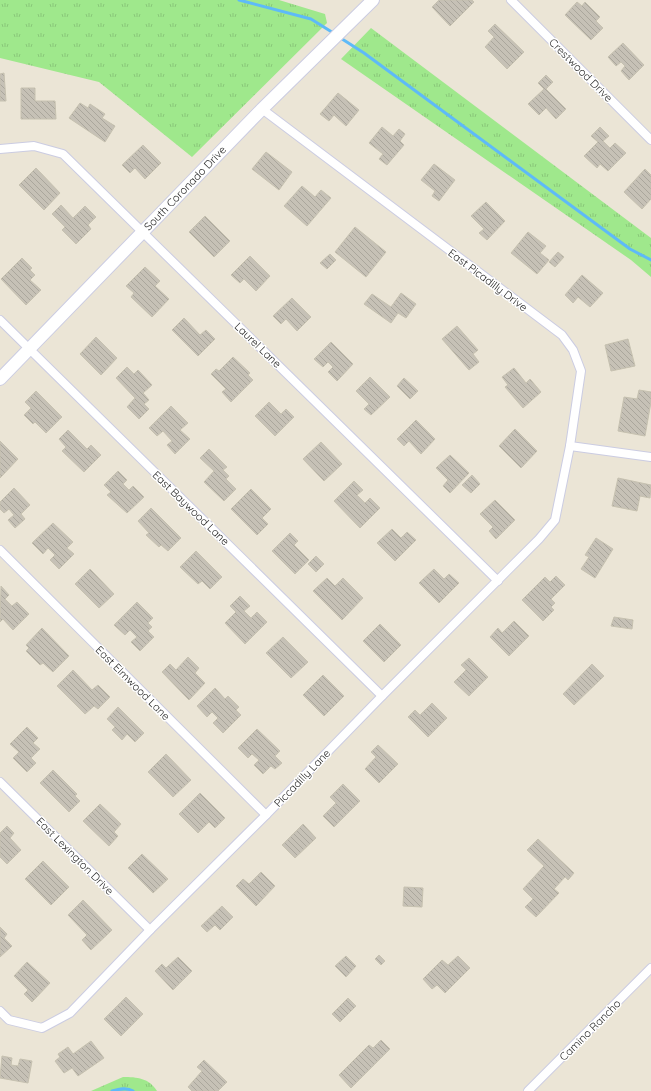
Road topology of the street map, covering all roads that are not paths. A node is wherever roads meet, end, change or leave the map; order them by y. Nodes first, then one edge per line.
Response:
1 (373, 0) edge
2 (511, 0) edge
3 (262, 109) junction
4 (651, 140) edge
5 (0, 149) edge
6 (142, 231) junction
7 (0, 320) edge
8 (29, 350) junction
9 (0, 379) edge
10 (570, 446) junction
11 (651, 457) edge
12 (555, 520) joint
13 (0, 550) edge
14 (498, 580) junction
15 (382, 696) junction
16 (0, 782) edge
17 (266, 815) junction
18 (150, 930) junction
19 (651, 968) edge
20 (0, 1011) edge
21 (528, 1091) edge

1 - 3 street, South Coronado Drive
2 - 4 street, Crestwood Drive
3 - 6 street, South Coronado Drive
3 - 10 street, East Picadilly Drive
5 - 6 street, Laurel Lane
6 - 8 street, South Coronado Drive
6 - 14 street, Laurel Lane
7 - 8 street, East Baywood Lane
8 - 9 street, South Coronado Drive
8 - 15 street, East Baywood Lane
10 - 11 street
10 - 12 street, East Picadilly Drive
12 - 14 street, Piccadilly Lane
13 - 17 street, East Elmwood Lane
14 - 15 street, Piccadilly Lane
15 - 17 street, Piccadilly Lane
16 - 18 street, East Lexington Drive
17 - 18 street, Piccadilly Lane
18 - 20 street, Piccadilly Lane
19 - 21 street, Camino Rancho

